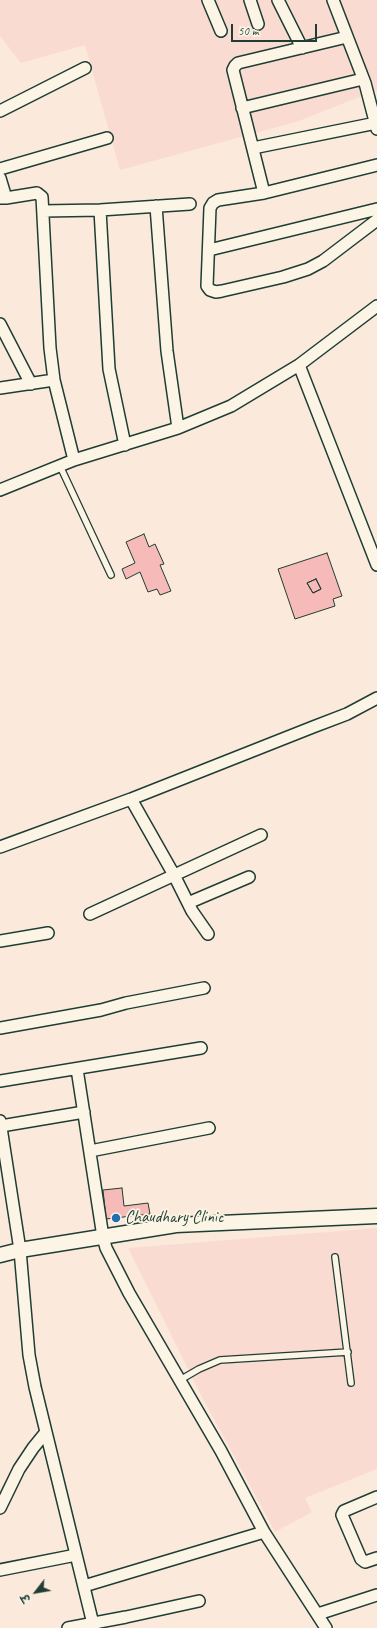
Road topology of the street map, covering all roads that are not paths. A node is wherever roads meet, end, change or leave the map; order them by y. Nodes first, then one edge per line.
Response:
1 (208, 0) edge
2 (250, 0) edge
3 (278, 0) edge
4 (333, 0) edge
5 (258, 24) dead end
6 (221, 31) dead end
7 (347, 37) junction
8 (302, 48) junction
9 (85, 68) dead end
10 (364, 79) junction
11 (373, 93) edge
12 (2, 107) edge
13 (242, 108) junction
14 (376, 126) edge
15 (107, 138) dead end
16 (253, 148) junction
17 (377, 165) edge
18 (0, 169) edge
19 (0, 178) edge
20 (264, 193) junction
21 (3, 198) edge
22 (190, 204) dead end
23 (156, 206) junction
24 (100, 210) junction
25 (377, 210) edge
26 (43, 211) junction
27 (377, 220) edge
28 (209, 250) junction
29 (377, 306) edge
30 (0, 324) edge
31 (299, 365) junction
32 (54, 380) junction
33 (31, 384) junction
34 (0, 388) edge
35 (178, 428) junction
36 (125, 445) junction
37 (74, 460) junction
38 (60, 466) junction
39 (0, 490) edge
40 (377, 564) edge
41 (111, 575) dead end
42 (377, 698) edge
43 (131, 799) junction
44 (261, 835) dead end
45 (0, 848) edge
46 (174, 875) junction
47 (248, 877) dead end
48 (188, 903) junction
49 (90, 914) dead end
50 (48, 933) dead end
51 (208, 934) dead end
52 (0, 941) edge
53 (204, 988) dead end
54 (0, 1028) edge
55 (201, 1048) dead end
56 (77, 1069) junction
57 (0, 1080) edge
58 (84, 1112) junction
59 (0, 1124) edge
60 (209, 1128) dead end
61 (90, 1151) junction
62 (377, 1216) edge
63 (103, 1237) junction
64 (20, 1250) junction
65 (0, 1255) edge
66 (335, 1257) dead end
67 (348, 1352) junction
68 (180, 1380) junction
69 (352, 1383) dead end
70 (46, 1432) junction
71 (377, 1497) edge
72 (0, 1508) edge
73 (264, 1532) junction
74 (76, 1555) junction
75 (377, 1558) edge
76 (0, 1570) edge
77 (84, 1586) junction
78 (377, 1596) edge
79 (198, 1601) dead end
80 (318, 1614) junction
81 (93, 1626) edge
82 (68, 1628) edge
83 (326, 1628) edge

1 - 6 street
2 - 5 street
3 - 8 street
4 - 7 street
7 - 8 street
7 - 10 street
8 - 13 street
9 - 12 street
10 - 11 street
10 - 13 street
11 - 14 street
13 - 16 street
14 - 16 street
15 - 18 street
16 - 20 street
17 - 20 street
19 - 21 street
20 - 28 street
21 - 26 street
22 - 23 street
23 - 24 street
23 - 35 street
24 - 26 street
24 - 36 street
25 - 28 street
26 - 32 street
27 - 28 street
29 - 31 street
30 - 33 street
31 - 35 street
31 - 40 street
32 - 33 street
32 - 37 street
33 - 34 street
35 - 36 street
36 - 37 street
37 - 38 street
38 - 39 street
38 - 41 lane
42 - 43 street
43 - 45 street
43 - 46 street
44 - 46 street
46 - 48 street
46 - 49 street
47 - 48 street
48 - 51 street
50 - 52 street
53 - 54 street
55 - 56 street
56 - 57 street
56 - 58 street
58 - 59 street
58 - 61 street
59 - 64 street
60 - 61 street
61 - 63 street
62 - 63 street
63 - 64 street
63 - 68 street
64 - 65 street
64 - 70 street
66 - 67 lane
67 - 68 lane
67 - 69 lane
68 - 73 street
70 - 72 street
70 - 74 street
71 - 75 street
73 - 77 street
73 - 80 street
74 - 76 street
74 - 77 street
77 - 81 street
78 - 80 street
79 - 81 street
80 - 83 street
81 - 82 street

